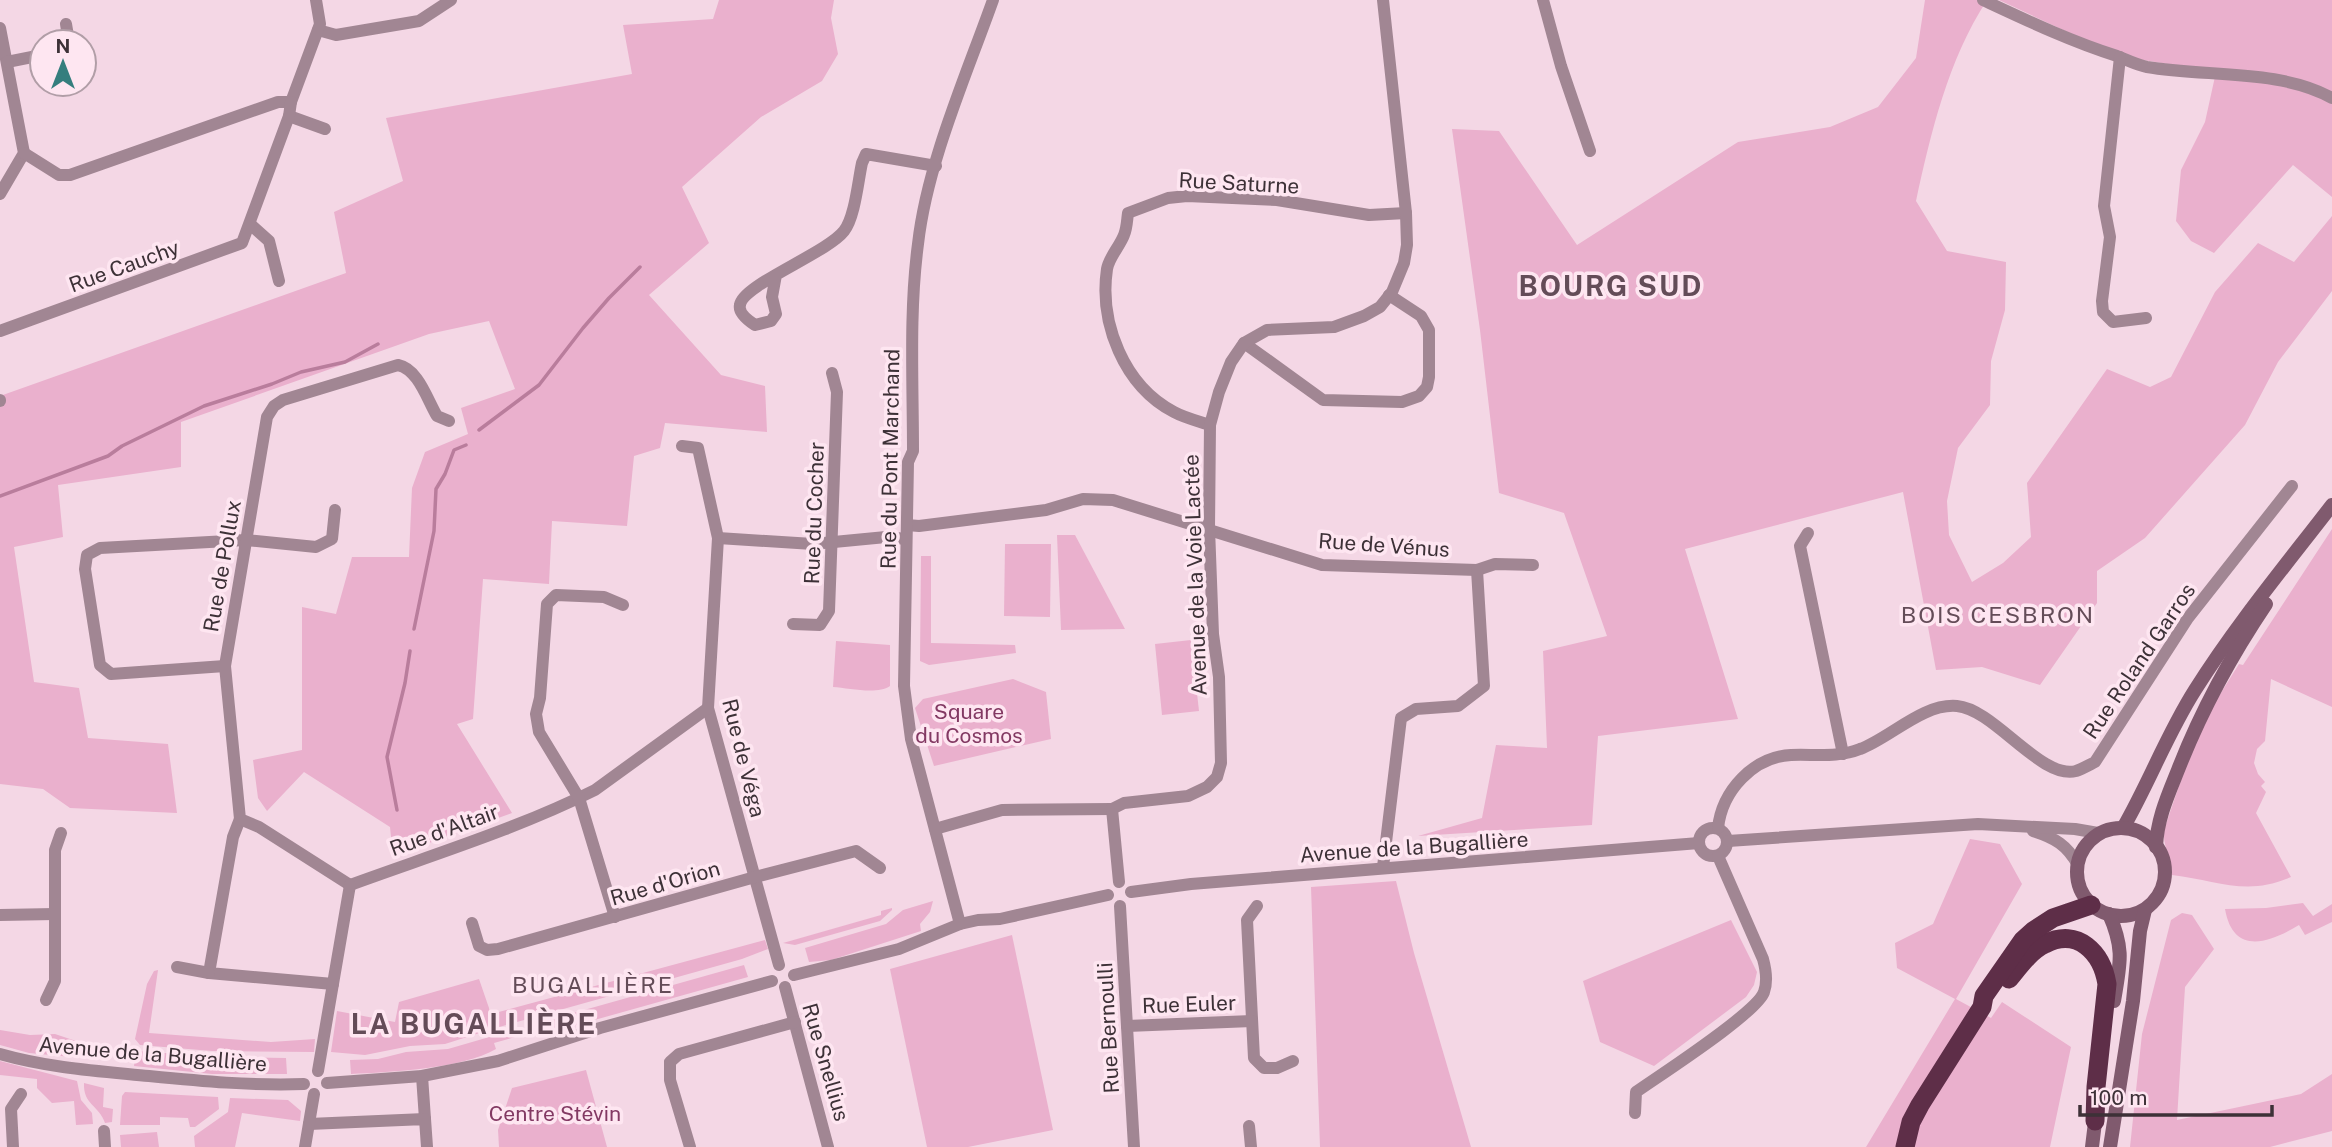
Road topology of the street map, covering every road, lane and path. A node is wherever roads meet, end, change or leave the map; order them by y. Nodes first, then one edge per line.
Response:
1 (316, 0) edge
2 (451, 0) edge
3 (993, 0) edge
4 (1383, 0) edge
5 (1543, 0) edge
6 (1983, 0) edge
7 (66, 24) dead end
8 (0, 28) edge
9 (67, 28) edge
10 (318, 30) junction
11 (2120, 57) junction
12 (28, 58) edge
13 (6, 62) junction
14 (6, 95) edge
15 (2332, 98) edge
16 (290, 109) junction
17 (325, 130) dead end
18 (1590, 151) dead end
19 (24, 153) junction
20 (936, 166) junction
21 (0, 194) edge
22 (1406, 213) junction
23 (250, 224) junction
24 (776, 275) dead end
25 (279, 281) dead end
26 (1389, 295) junction
27 (2146, 318) dead end
28 (0, 331) edge
29 (1244, 343) junction
30 (832, 373) dead end
31 (449, 421) dead end
32 (1210, 425) junction
33 (682, 446) dead end
34 (2292, 486) dead end
35 (2332, 505) edge
36 (335, 510) dead end
37 (1209, 528) junction
38 (907, 532) junction
39 (1808, 533) dead end
40 (718, 538) junction
41 (246, 540) junction
42 (833, 543) junction
43 (2299, 548) junction
44 (1533, 565) dead end
45 (1477, 570) junction
46 (623, 605) dead end
47 (793, 624) dead end
48 (225, 666) junction
49 (708, 708) junction
50 (1843, 754) junction
51 (579, 798) junction
52 (1112, 809) junction
53 (240, 819) junction
54 (2017, 826) junction
55 (1718, 828) junction
56 (2123, 828) junction
57 (934, 829) junction
58 (61, 833) dead end
59 (2098, 833) junction
60 (1728, 841) junction
61 (1699, 843) junction
62 (2156, 847) junction
63 (1718, 856) junction
64 (2078, 865) junction
65 (1383, 867) junction
66 (880, 868) dead end
67 (755, 877) junction
68 (1119, 883) junction
69 (350, 885) junction
70 (1131, 892) junction
71 (1108, 895) junction
72 (2091, 905) junction
73 (1120, 906) junction
74 (1257, 906) dead end
75 (2145, 909) junction
76 (55, 914) junction
77 (2109, 914) junction
78 (0, 915) edge
79 (615, 917) junction
80 (472, 923) dead end
81 (960, 924) junction
82 (779, 965) junction
83 (177, 967) dead end
84 (209, 973) junction
85 (794, 975) junction
86 (772, 981) junction
87 (332, 984) junction
88 (785, 987) junction
89 (46, 1000) dead end
90 (1982, 1007) junction
91 (1252, 1021) junction
92 (794, 1022) junction
93 (1127, 1026) junction
94 (0, 1054) edge
95 (1293, 1061) dead end
96 (318, 1071) junction
97 (422, 1076) junction
98 (327, 1083) junction
99 (304, 1084) junction
100 (21, 1094) dead end
101 (314, 1094) junction
102 (1635, 1113) dead end
103 (425, 1119) junction
104 (2095, 1121) junction
105 (309, 1124) junction
106 (1249, 1126) dead end
107 (104, 1131) dead end
108 (13, 1147) edge
109 (105, 1147) edge
110 (304, 1147) edge
111 (427, 1147) edge
112 (690, 1147) edge
113 (828, 1147) edge
114 (1134, 1147) edge
115 (1251, 1147) edge
116 (1905, 1147) edge
117 (2092, 1147) edge
118 (2110, 1147) edge

1 - 10 street
2 - 10 street
3 - 20 street, Rue du Pont Marchand
4 - 22 street
5 - 18 street
6 - 11 street
7 - 9 street
8 - 13 street
10 - 16 street, Rue Cauchy
11 - 15 street
11 - 27 street
12 - 13 street
13 - 14 street
14 - 19 street
16 - 17 street
16 - 19 street
16 - 23 street, Rue Cauchy
19 - 21 street
20 - 24 street
20 - 38 street, Rue du Pont Marchand
22 - 26 street
22 - 32 street, Rue Saturne
23 - 25 street
23 - 28 street, Rue Cauchy
26 - 29 street
26 - 29 street
29 - 32 street, Avenue de la Voie Lactée
30 - 42 street, Rue du Cocher
31 - 41 street, Rue de Pollux
32 - 37 street, Avenue de la Voie Lactée
33 - 40 street, Rue de Véga
34 - 50 street, Rue Roland Garros
35 - 43 main road
36 - 41 street
37 - 38 street, Rue de Vénus
37 - 45 street, Rue de Vénus
37 - 52 street, Avenue de la Voie Lactée
38 - 42 street, Rue de Vénus
38 - 57 street, Rue du Pont Marchand
39 - 50 street
40 - 42 street, Rue de Vénus
40 - 49 street, Rue de Véga
41 - 48 street, Rue de Pollux
41 - 48 street
42 - 47 street, Rue du Cocher
43 - 56 main road
43 - 62 main road
44 - 45 street, Rue de Vénus
45 - 65 street
46 - 51 street
48 - 53 street, Rue de Pollux
49 - 51 street, Rue d'Altair
49 - 67 street, Rue de Véga
50 - 55 street
51 - 69 street, Rue d'Altair
51 - 79 street
52 - 57 street
52 - 68 street
53 - 69 street
53 - 84 street
54 - 59 street
54 - 60 street
54 - 64 street
55 - 60 street
55 - 61 street
56 - 59 main road
56 - 62 main road
57 - 81 street, Rue du Pont Marchand
58 - 76 street
59 - 64 main road
60 - 63 street
61 - 63 street
61 - 65 street, Avenue de la Bugallière
62 - 75 main road
63 - 102 street
64 - 72 main road
65 - 70 street, Avenue de la Bugallière
66 - 67 street, Rue d'Orion
67 - 79 street, Rue d'Orion
67 - 82 street, Rue de Véga
68 - 70 street
68 - 71 street
69 - 87 street
70 - 73 street
71 - 73 street
71 - 81 street
72 - 77 main road
72 - 90 highway
73 - 93 street, Rue Bernoulli
74 - 91 street
75 - 77 main road
75 - 118 main road
76 - 78 street
76 - 89 street
77 - 104 main road
79 - 80 street, Rue d'Orion
81 - 85 street
82 - 85 street
82 - 86 street
83 - 84 street
84 - 87 street
85 - 88 street
86 - 88 street
86 - 97 street
87 - 96 street
88 - 92 street, Rue Snellius
90 - 104 highway
90 - 116 highway
91 - 93 street, Rue Euler
91 - 95 street
92 - 112 street
92 - 113 street, Rue Snellius
93 - 114 street, Rue Bernoulli
94 - 99 street, Avenue de la Bugallière
96 - 98 street
96 - 99 street
97 - 98 street
97 - 103 street
98 - 101 street
99 - 101 street
100 - 108 street
101 - 105 street
103 - 105 street
103 - 111 street
104 - 117 main road
105 - 110 street
106 - 115 street
107 - 109 street

